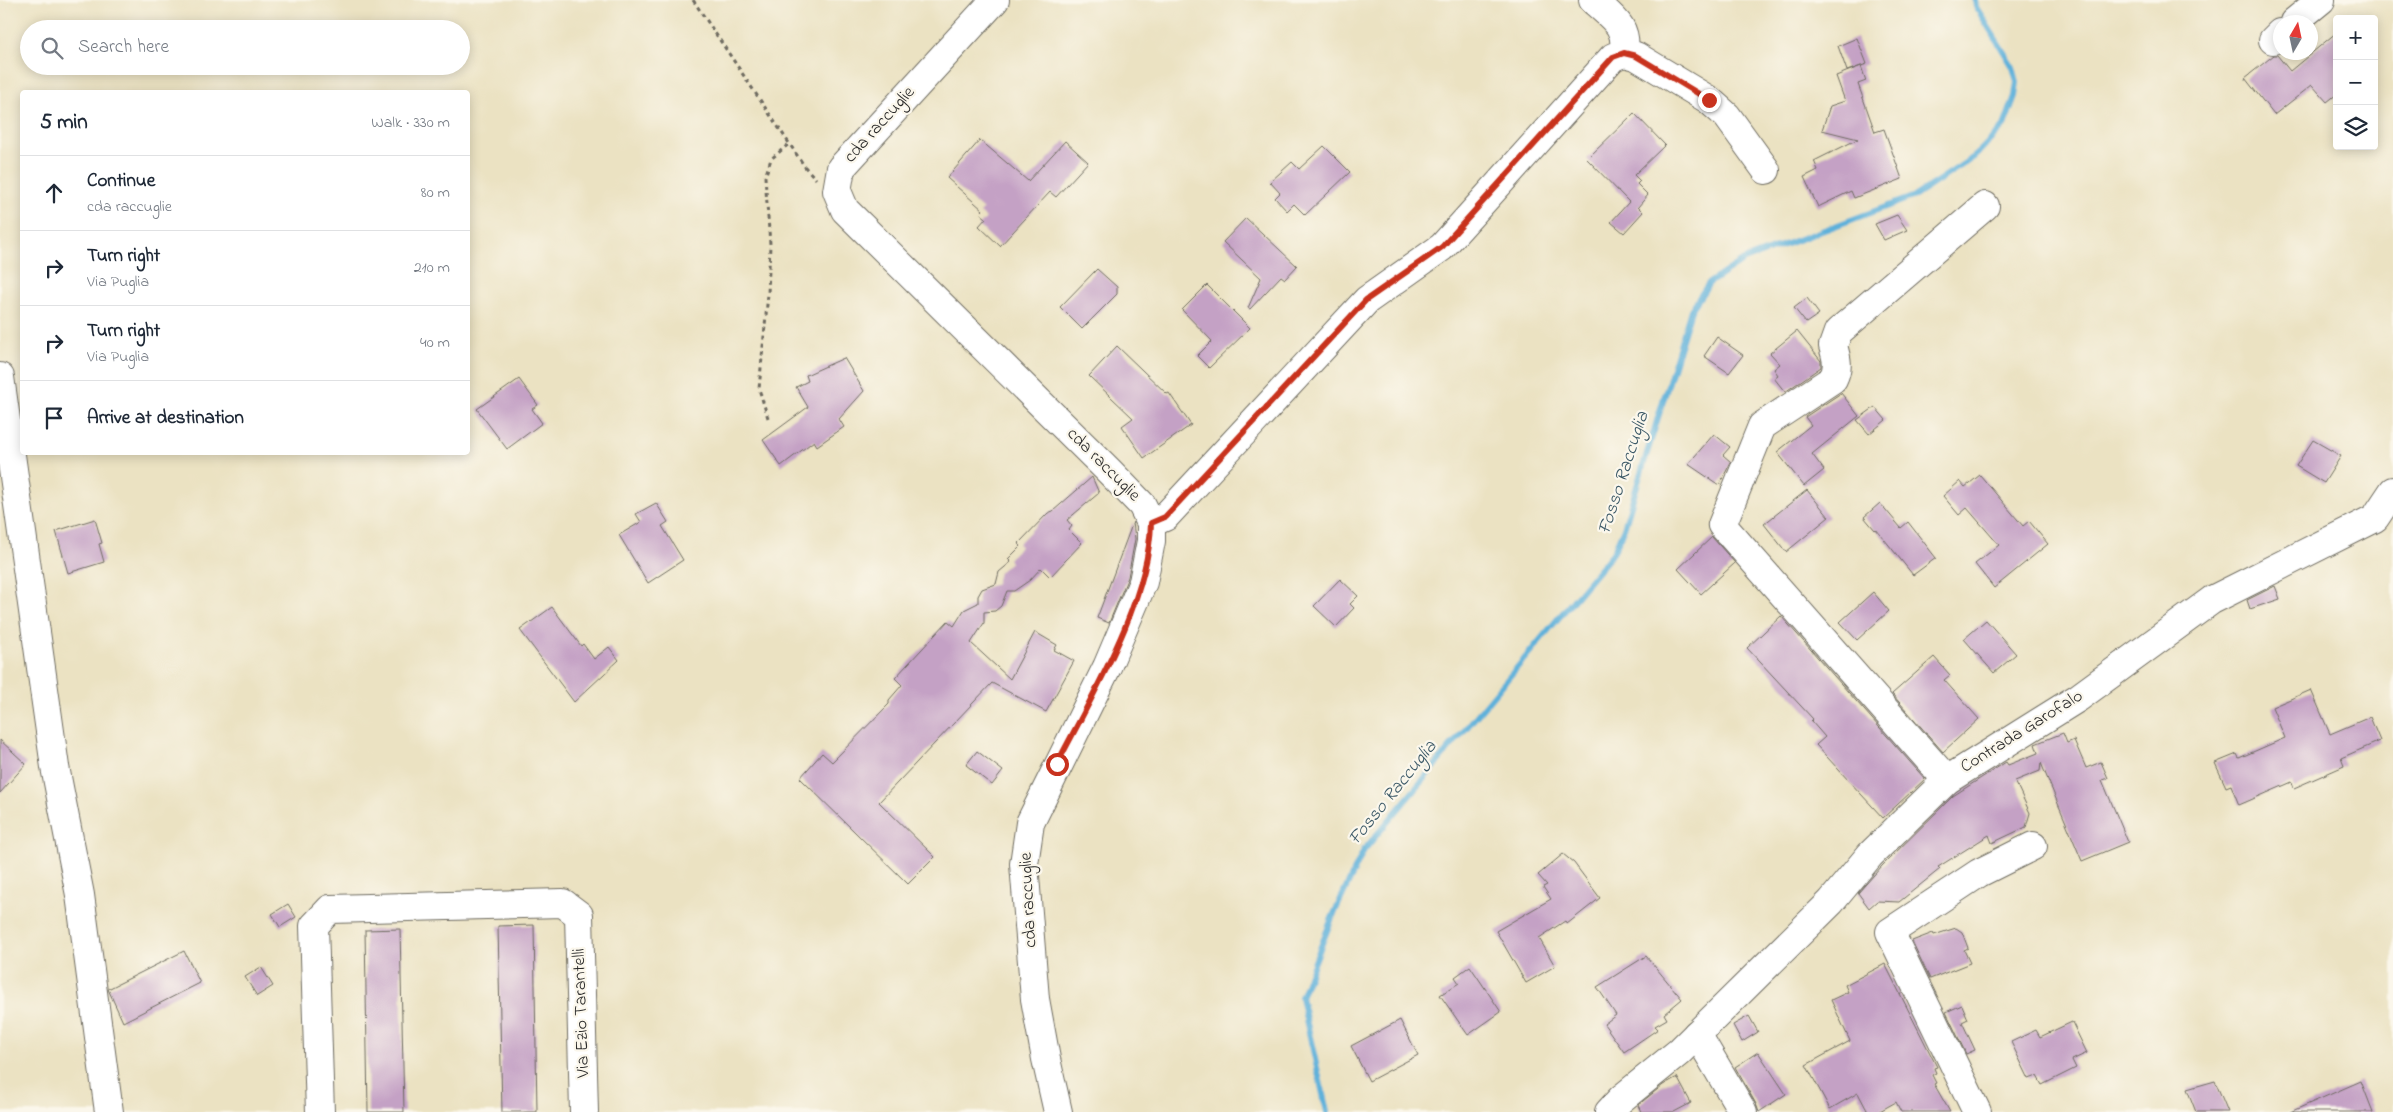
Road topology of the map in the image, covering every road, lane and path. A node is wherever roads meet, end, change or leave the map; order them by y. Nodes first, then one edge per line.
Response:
1 (693, 0) edge
2 (995, 0) edge
3 (1593, 0) edge
4 (2321, 0) edge
5 (2303, 15) edge
6 (1624, 53) junction
7 (790, 143) junction
8 (1766, 170) dead end
9 (837, 191) junction
10 (1985, 206) dead end
11 (0, 377) edge
12 (768, 418) dead end
13 (2393, 491) edge
14 (1151, 523) junction
15 (1947, 780) junction
16 (2033, 846) dead end
17 (1697, 1034) junction
18 (109, 1112) edge
19 (320, 1112) edge
20 (584, 1112) edge
21 (1058, 1112) edge
22 (1609, 1112) edge
23 (1743, 1112) edge
24 (1978, 1112) edge

1 - 7 path
2 - 9 street, cda raccuglie
3 - 6 street
4 - 5 street
6 - 8 street
6 - 14 street
7 - 9 path
7 - 12 path
9 - 14 street, cda raccuglie
10 - 15 street
11 - 18 street
13 - 15 street, Contrada Garofalo
14 - 21 street, cda raccuglie
15 - 17 street, Contrada Garofalo
16 - 24 street
17 - 22 street, Contrada Garofalo
17 - 23 street
19 - 20 street, Via Ezio Tarantelli

